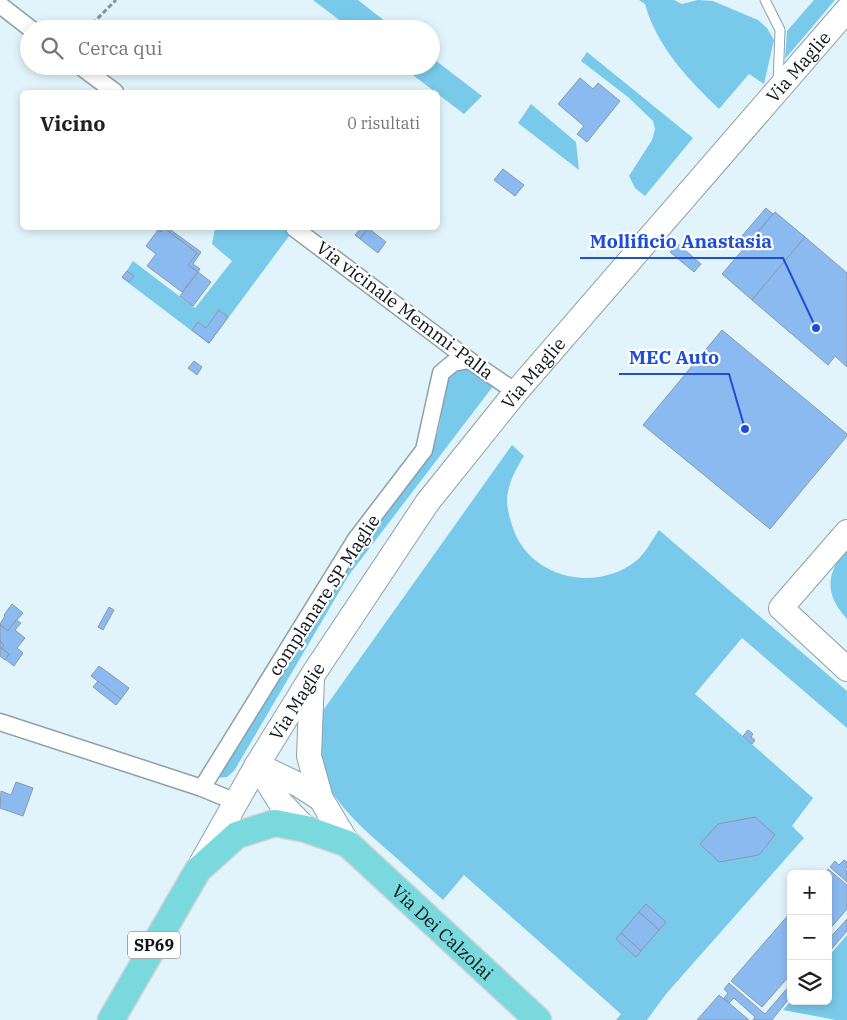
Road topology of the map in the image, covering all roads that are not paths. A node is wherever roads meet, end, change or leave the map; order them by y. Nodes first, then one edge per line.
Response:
1 (765, 0) edge
2 (0, 6) edge
3 (847, 10) edge
4 (20, 21) edge
5 (92, 75) edge
6 (112, 90) edge
7 (777, 91) junction
8 (297, 230) edge
9 (469, 360) junction
10 (516, 392) junction
11 (847, 532) edge
12 (847, 669) edge
13 (312, 676) junction
14 (0, 722) edge
15 (258, 765) junction
16 (202, 788) junction
17 (321, 799) junction
18 (236, 802) junction
19 (306, 829) junction
20 (348, 844) junction
21 (198, 870) junction
22 (111, 1020) edge
23 (538, 1020) edge

1 - 7 lane
2 - 4 street
3 - 7 street, Via Maglie
5 - 6 street
7 - 10 street, Via Maglie
8 - 9 street, Via vicinale Memmi-Palla
9 - 10 street, Via vicinale Memmi-Palla
9 - 16 street, complanare SP Maglie
10 - 13 street, Via Maglie
11 - 12 street
13 - 15 street, Via Maglie
13 - 17 street
14 - 16 street
15 - 17 street
15 - 18 street, SP69
15 - 19 street
16 - 18 street
17 - 20 street
18 - 21 street, SP69
19 - 20 main road
19 - 21 main road
20 - 23 main road, Via Dei Calzolai
21 - 22 main road, SP69

